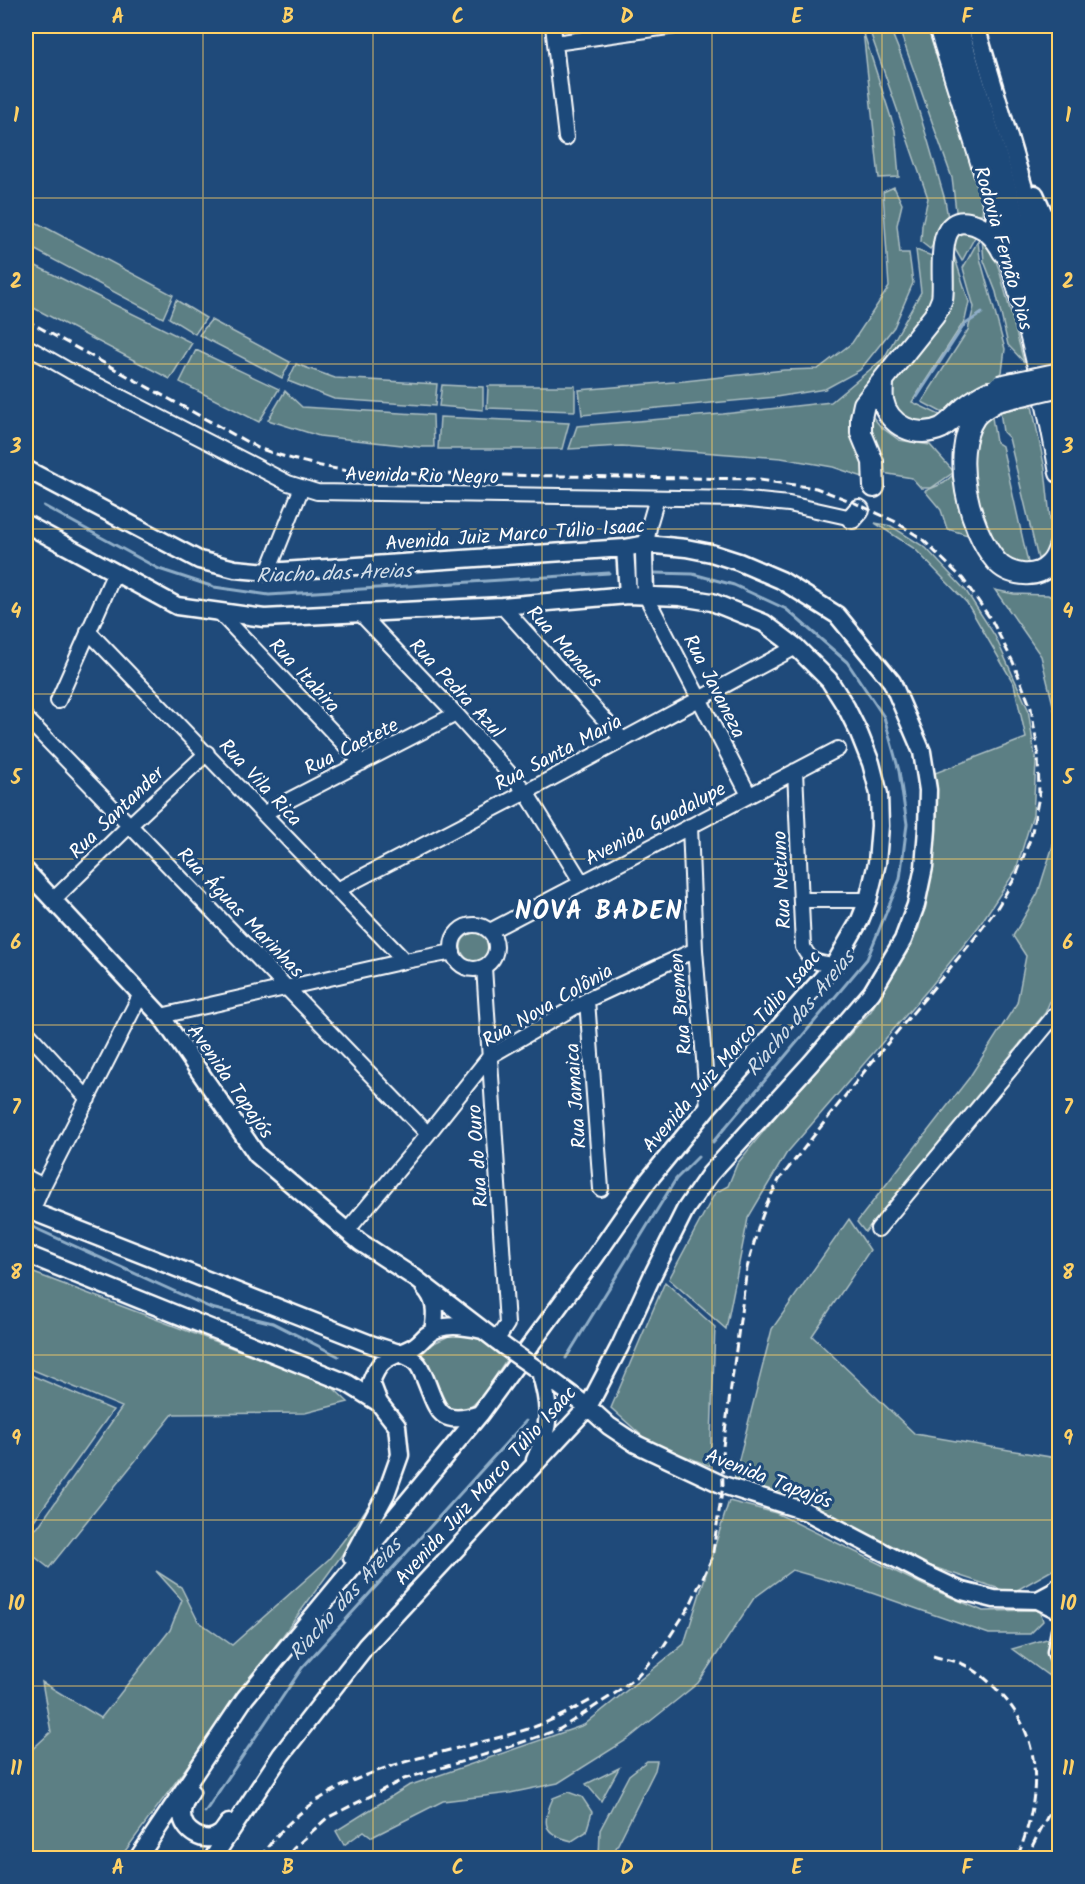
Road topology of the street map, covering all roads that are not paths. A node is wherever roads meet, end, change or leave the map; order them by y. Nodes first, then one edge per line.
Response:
1 (553, 26) edge
2 (675, 26) edge
3 (939, 26) edge
4 (957, 26) edge
5 (976, 26) edge
6 (555, 43) junction
7 (1004, 120) junction
8 (566, 138) dead end
9 (1059, 251) edge
10 (1012, 269) junction
11 (1059, 310) edge
12 (26, 348) edge
13 (1059, 373) edge
14 (883, 381) junction
15 (1059, 386) edge
16 (998, 394) junction
17 (26, 469) edge
18 (1059, 473) edge
19 (874, 487) dead end
20 (302, 488) junction
21 (657, 498) junction
22 (855, 514) dead end
23 (26, 524) edge
24 (646, 544) junction
25 (1059, 545) edge
26 (625, 548) junction
27 (115, 572) junction
28 (268, 572) junction
29 (636, 595) junction
30 (502, 606) junction
31 (220, 613) junction
32 (360, 613) junction
33 (88, 631) junction
34 (796, 647) junction
35 (699, 698) junction
36 (58, 700) dead end
37 (456, 714) junction
38 (26, 718) edge
39 (622, 739) junction
40 (838, 749) dead end
41 (207, 753) junction
42 (362, 763) junction
43 (795, 771) junction
44 (526, 792) junction
45 (749, 795) junction
46 (264, 813) junction
47 (130, 825) junction
48 (690, 826) junction
49 (26, 871) edge
50 (582, 883) junction
51 (337, 890) junction
52 (53, 900) junction
53 (801, 900) junction
54 (867, 900) junction
55 (490, 931) junction
56 (695, 950) junction
57 (453, 952) junction
58 (405, 961) junction
59 (834, 965) junction
60 (484, 967) junction
61 (287, 988) junction
62 (141, 994) junction
63 (587, 1000) junction
64 (1059, 1009) edge
65 (161, 1016) junction
66 (26, 1031) edge
67 (490, 1056) junction
68 (88, 1099) junction
69 (708, 1107) junction
70 (428, 1134) junction
71 (26, 1177) edge
72 (43, 1186) junction
73 (601, 1189) dead end
74 (29, 1210) edge
75 (878, 1229) dead end
76 (347, 1231) junction
77 (26, 1254) edge
78 (415, 1278) junction
79 (433, 1330) junction
80 (496, 1339) junction
81 (398, 1354) junction
82 (537, 1370) junction
83 (379, 1403) junction
84 (588, 1407) junction
85 (480, 1414) junction
86 (531, 1469) junction
87 (1059, 1585) edge
88 (336, 1587) junction
89 (1038, 1600) junction
90 (1059, 1611) edge
91 (1059, 1631) edge
92 (1059, 1662) edge
93 (244, 1698) junction
94 (278, 1760) junction
95 (138, 1858) edge
96 (213, 1858) edge

1 - 6 street
2 - 6 street
3 - 10 highway, Rodovia Fernão Dias
4 - 15 highway, Rodovia Fernão Dias
5 - 7 main road
6 - 8 street
7 - 9 main road
7 - 11 main road
10 - 14 highway
10 - 18 highway, Rodovia Fernão Dias
12 - 20 street, Avenida Rio Negro
13 - 16 highway, bridge
14 - 16 highway
14 - 19 highway
15 - 16 highway, bridge
16 - 25 highway
17 - 28 main road, Avenida Juiz Marco Túlio Isaac
20 - 21 street, Avenida Rio Negro
20 - 28 street
21 - 22 street, Avenida Rio Negro
21 - 24 street
23 - 27 main road, Avenida Juiz Marco Túlio Isaac
24 - 26 main road, Avenida Juiz Marco Túlio Isaac
24 - 29 main road
24 - 84 main road, Avenida Juiz Marco Túlio Isaac
26 - 28 main road, Avenida Juiz Marco Túlio Isaac
26 - 29 main road
27 - 31 main road, Avenida Juiz Marco Túlio Isaac
27 - 33 street
29 - 30 main road, Avenida Juiz Marco Túlio Isaac
29 - 34 main road, Avenida Juiz Marco Túlio Isaac
29 - 35 street, Rua Javaneza
30 - 32 main road, Avenida Juiz Marco Túlio Isaac
30 - 39 street, Rua Manaus
31 - 32 main road, Avenida Juiz Marco Túlio Isaac
31 - 42 street, Rua Itabira
32 - 37 street, Rua Pedra Azul
33 - 36 street
33 - 41 street, Rua Vila Rica
34 - 35 street, Rua Santa Maria
34 - 54 main road, Avenida Juiz Marco Túlio Isaac
35 - 39 street, Rua Santa Maria
35 - 45 street, Rua Javaneza
37 - 42 street, Rua Caetete
37 - 44 street, Rua Pedra Azul
38 - 47 street, Rua Águas Marinhas
39 - 44 street, Rua Santa Maria
40 - 43 street, Avenida Guadalupe
41 - 46 street, Rua Vila Rica
41 - 47 street, Rua Santander
42 - 46 street, Rua Caetete
43 - 45 street, Avenida Guadalupe
43 - 53 street, Rua Netuno
44 - 50 street, Rua Pedra Azul
44 - 51 street, Rua Santa Maria
45 - 48 street, Avenida Guadalupe
46 - 51 street, Rua Vila Rica
47 - 52 street, Rua Santander
47 - 61 street, Rua Águas Marinhas
48 - 50 street, Avenida Guadalupe
48 - 56 street, Rua Bremen
49 - 52 main road, Avenida Tapajós
50 - 55 street, Avenida Guadalupe
51 - 58 street, Rua Vila Rica
52 - 62 main road, Avenida Tapajós
53 - 54 street
53 - 59 street, Rua Netuno
54 - 59 main road, Avenida Juiz Marco Túlio Isaac
55 - 57 street
55 - 60 street
56 - 63 street, Rua Nova Colônia
56 - 69 street, Rua Bremen
57 - 58 street
57 - 60 street
58 - 61 street
59 - 69 main road, Avenida Juiz Marco Túlio Isaac
60 - 67 street, Rua do Ouro
61 - 65 street
61 - 70 street, Rua Águas Marinhas
62 - 65 main road, Avenida Tapajós
62 - 68 street
63 - 67 street, Rua Nova Colônia
63 - 73 street, Rua Jamaica
64 - 75 street
65 - 76 main road, Avenida Tapajós
66 - 68 street
67 - 70 street, Rua Nova Colônia
67 - 80 street, Rua do Ouro
68 - 72 street
69 - 85 main road, Avenida Juiz Marco Túlio Isaac
70 - 76 street, Rua Nova Colônia
71 - 72 street
72 - 74 street
74 - 81 main road
76 - 78 main road, Avenida Tapajós
77 - 83 main road
78 - 79 main road
78 - 80 main road, Avenida Tapajós
79 - 80 main road
79 - 81 main road
80 - 82 main road, Avenida Tapajós, bridge
81 - 83 main road
81 - 85 main road
82 - 84 main road, Avenida Tapajós
82 - 86 main road
83 - 88 main road
84 - 86 main road, Avenida Juiz Marco Túlio Isaac
84 - 89 main road, Avenida Tapajós
85 - 88 main road, Avenida Juiz Marco Túlio Isaac
86 - 94 main road, Avenida Juiz Marco Túlio Isaac
87 - 89 main road
88 - 93 main road, Avenida Juiz Marco Túlio Isaac
89 - 90 main road, Avenida Tapajós
91 - 92 main road
93 - 94 main road
93 - 95 main road, Avenida Juiz Marco Túlio Isaac
94 - 96 main road, Avenida Juiz Marco Túlio Isaac

